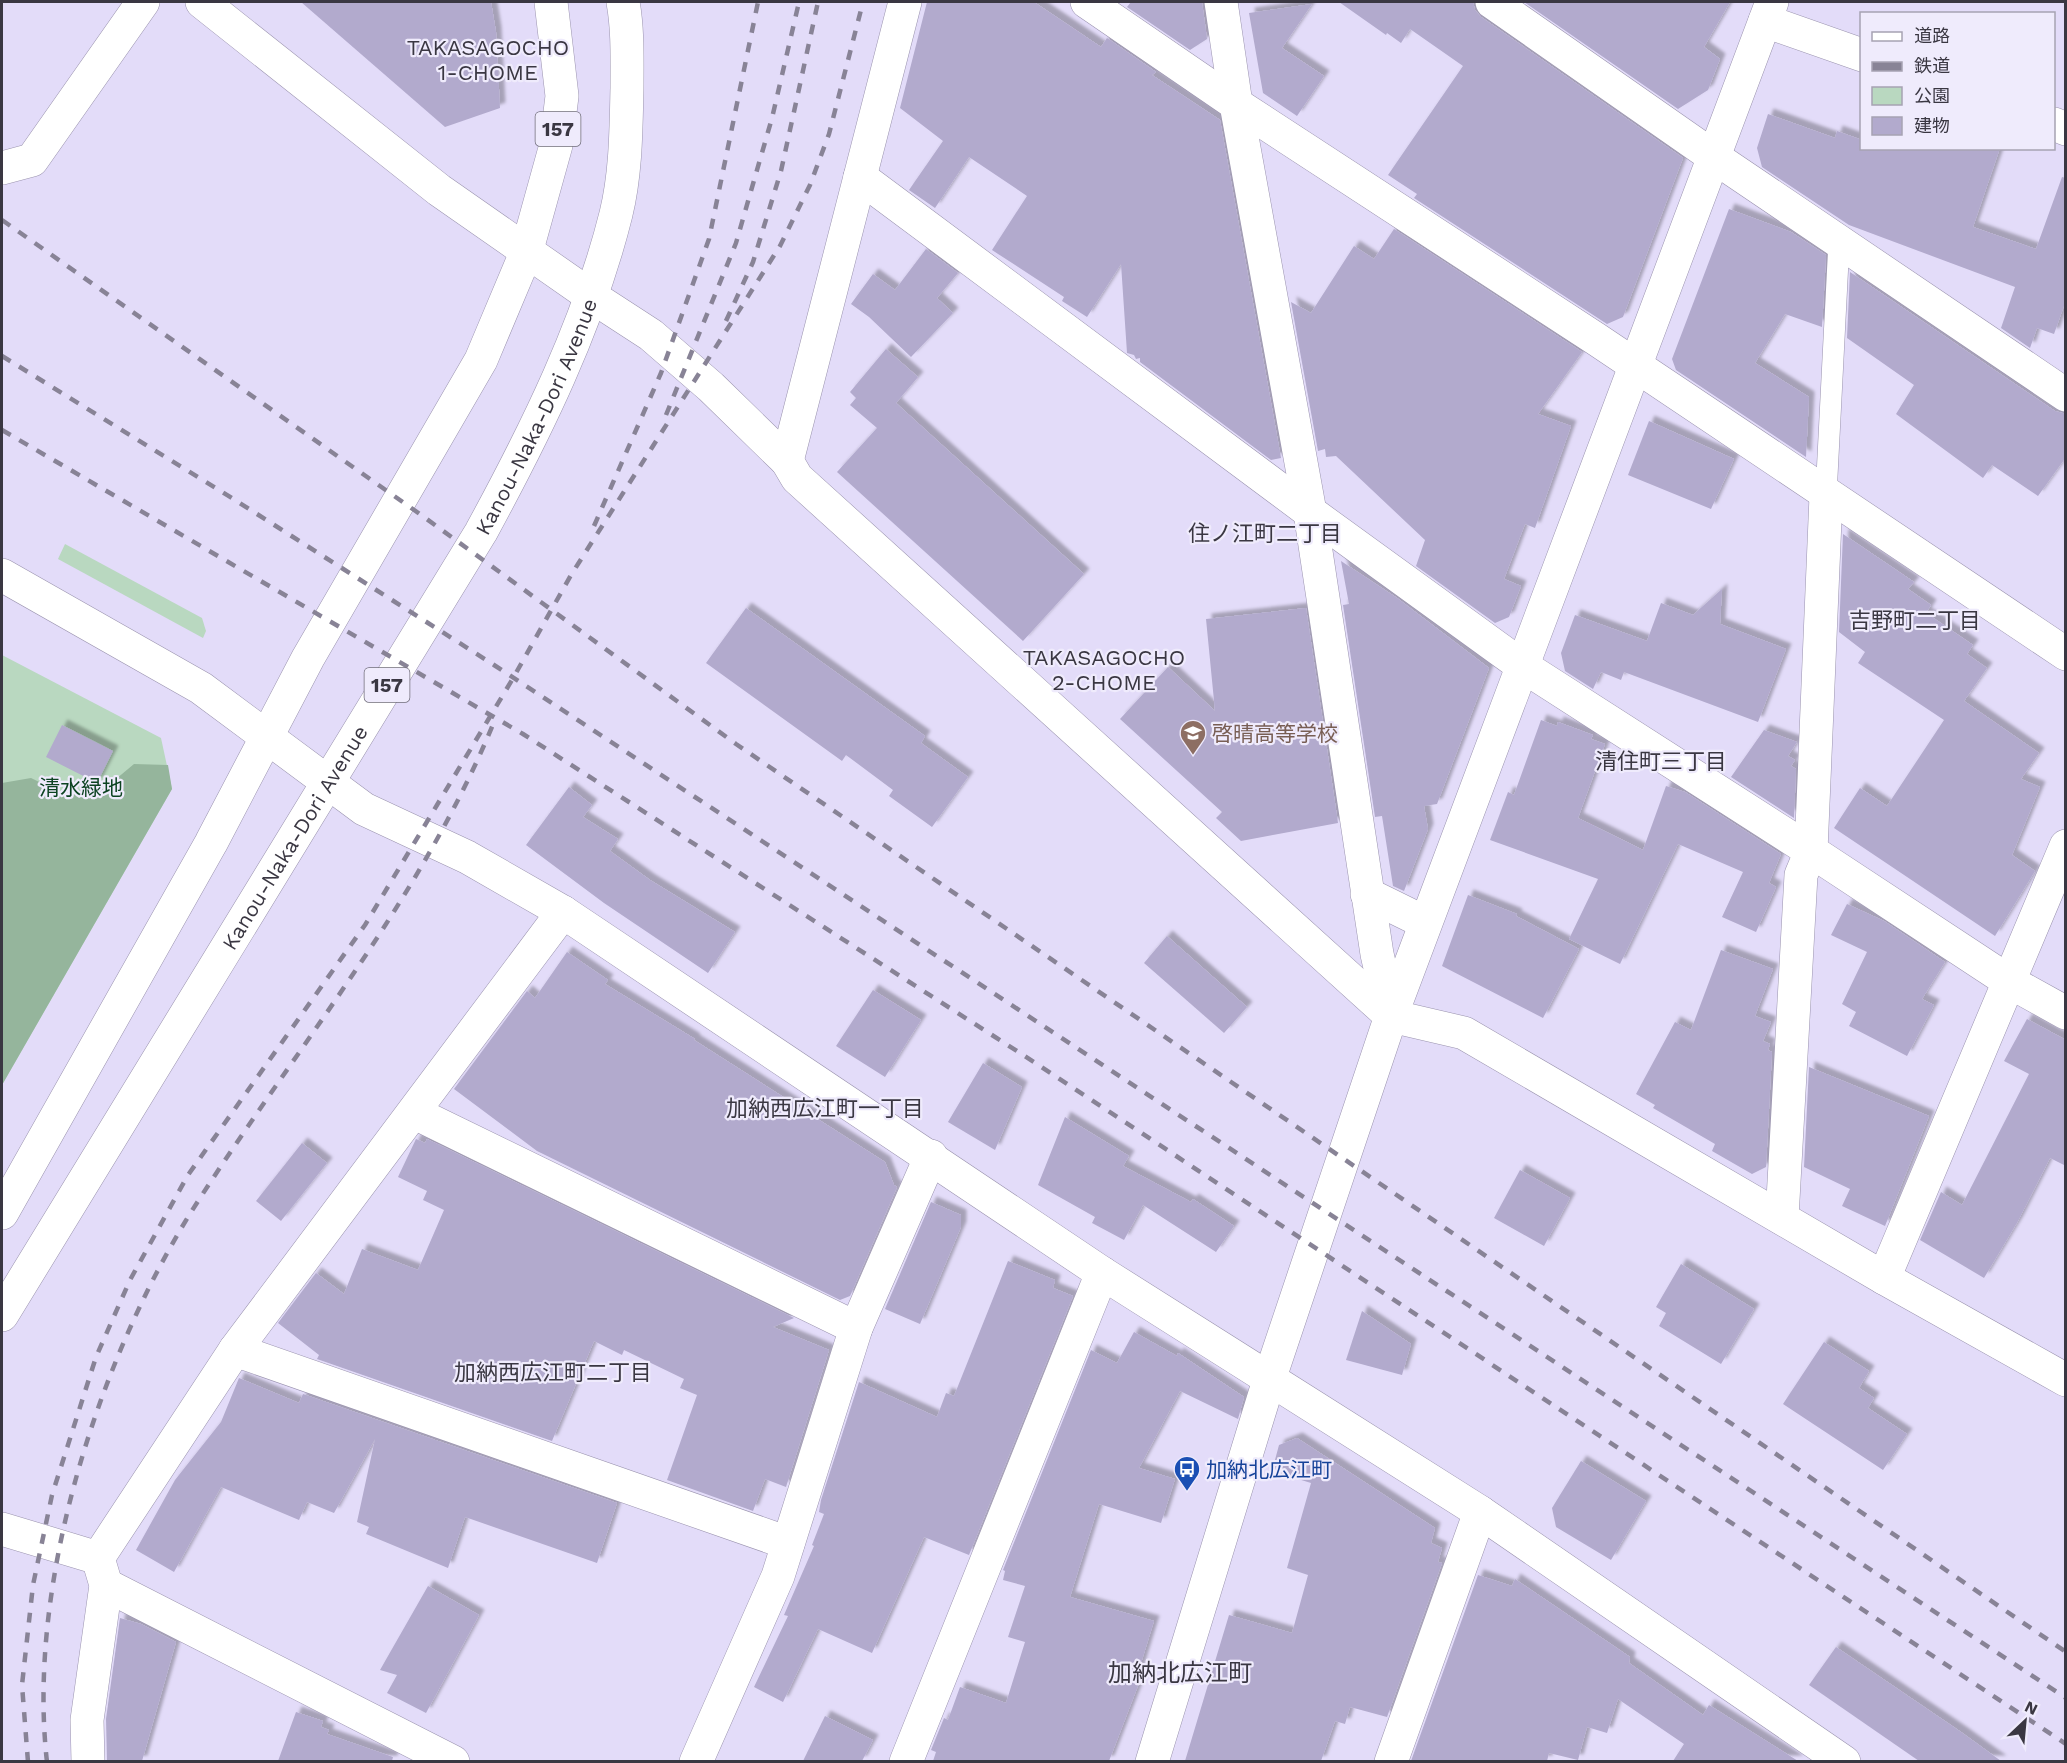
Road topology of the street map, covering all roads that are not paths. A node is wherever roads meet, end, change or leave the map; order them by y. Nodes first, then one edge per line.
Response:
1 (143, 2) edge
2 (202, 2) edge
3 (551, 2) edge
4 (623, 2) edge
5 (904, 2) edge
6 (1087, 2) edge
7 (1221, 2) edge
8 (1492, 2) edge
9 (1769, 11) edge
10 (1860, 54) edge
11 (1236, 104) junction
12 (1714, 157) junction
13 (2, 168) edge
14 (860, 177) junction
15 (1839, 241) junction
16 (526, 253) junction
17 (591, 296) junction
18 (1634, 366) junction
19 (2066, 395) edge
20 (787, 461) junction
21 (1827, 496) junction
22 (1310, 512) junction
23 (2, 575) edge
24 (2066, 654) edge
25 (1521, 666) junction
26 (265, 738) junction
27 (327, 784) junction
28 (2066, 846) edge
29 (1812, 851) junction
30 (1367, 894) junction
31 (563, 912) junction
32 (1424, 922) junction
33 (2010, 982) junction
34 (2066, 1012) edge
35 (1391, 1016) junction
36 (415, 1113) junction
37 (931, 1156) junction
38 (2, 1213) edge
39 (1782, 1218) junction
40 (1102, 1273) junction
41 (1884, 1278) junction
42 (2, 1315) edge
43 (856, 1328) junction
44 (236, 1350) junction
45 (1270, 1377) junction
46 (2066, 1380) edge
47 (1480, 1512) junction
48 (2, 1529) edge
49 (788, 1543) junction
50 (102, 1572) junction
51 (1830, 1758) edge
52 (87, 1761) edge
53 (453, 1761) edge
54 (696, 1761) edge
55 (906, 1761) edge
56 (1152, 1761) edge
57 (1391, 1761) edge

1 - 13 main road
2 - 16 main road
3 - 16 main road, 157
4 - 17 main road, Kanou-Naka-Dori Avenue / 157
5 - 14 main road
6 - 11 main road
7 - 11 main road
8 - 12 main road
9 - 10 main road
9 - 12 main road
11 - 18 main road
11 - 22 main road
12 - 15 main road
12 - 18 main road
14 - 20 main road
14 - 22 main road
15 - 19 main road
15 - 21 lane
16 - 17 main road
16 - 26 main road, 157
17 - 20 main road
17 - 27 main road, Kanou-Naka-Dori Avenue / 157
18 - 21 main road
18 - 25 main road
20 - 35 main road
21 - 24 main road
21 - 29 main road
22 - 25 main road
22 - 30 main road
23 - 26 main road
25 - 29 main road
25 - 32 main road
26 - 27 main road
26 - 38 main road, 157
27 - 31 main road
27 - 42 main road, Kanou-Naka-Dori Avenue / 157
28 - 33 main road
29 - 33 main road
29 - 39 main road
30 - 32 main road
30 - 35 main road
31 - 36 main road
31 - 37 main road
32 - 35 main road
33 - 34 main road
33 - 41 main road
35 - 39 main road
35 - 45 main road
36 - 43 main road
36 - 44 main road
37 - 40 main road
37 - 43 main road
39 - 41 main road
40 - 45 main road
40 - 55 main road
41 - 46 main road
43 - 49 main road
44 - 49 main road
44 - 50 main road
45 - 47 main road
45 - 56 main road
47 - 51 main road
47 - 57 main road
48 - 50 main road
49 - 54 main road
50 - 52 main road
50 - 53 main road

